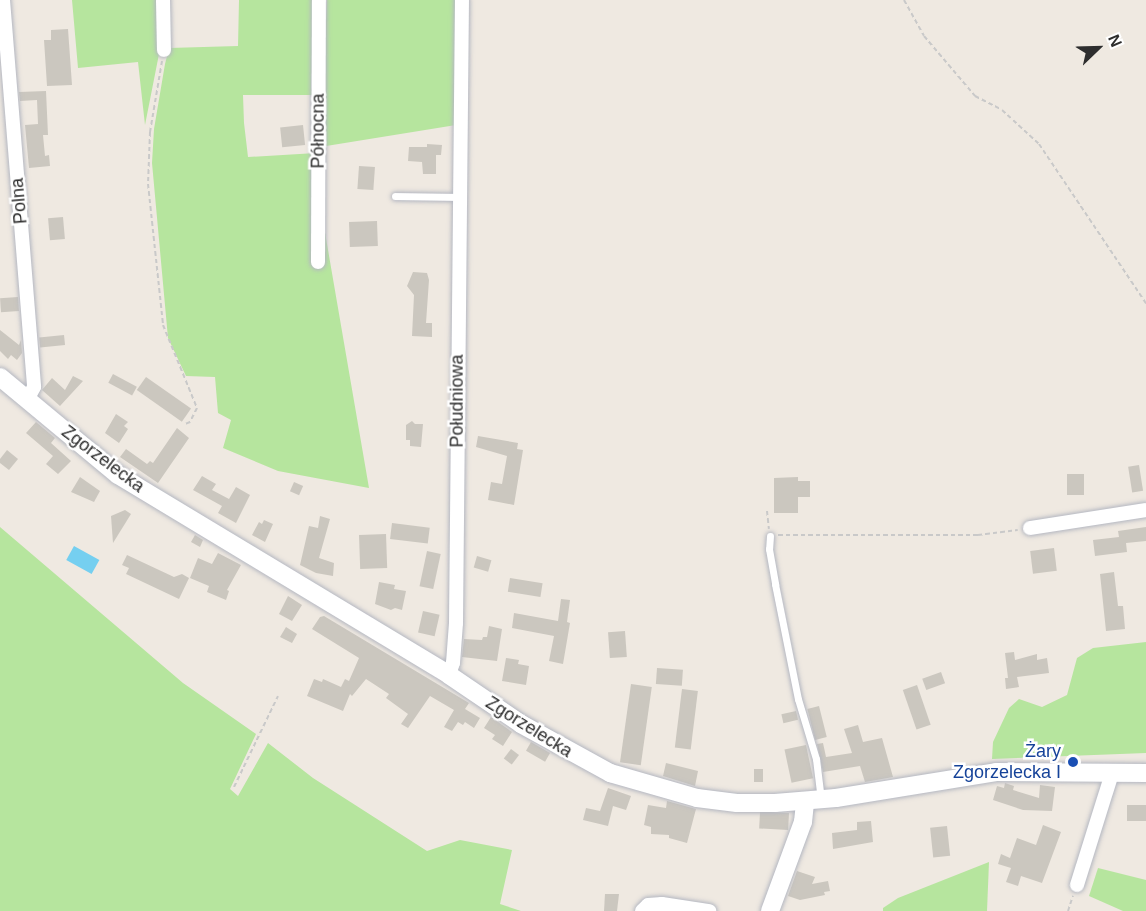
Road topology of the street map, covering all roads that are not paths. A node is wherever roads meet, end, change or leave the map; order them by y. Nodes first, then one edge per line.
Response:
1 (3, 0) edge
2 (163, 0) edge
3 (319, 0) edge
4 (462, 0) edge
5 (164, 50) road end
6 (395, 196) dead end
7 (459, 197) junction
8 (318, 262) dead end
9 (0, 377) edge
10 (27, 400) junction
11 (1146, 510) edge
12 (1030, 528) road end
13 (771, 536) road end
14 (449, 675) junction
15 (1146, 772) edge
16 (1113, 773) junction
17 (813, 801) junction
18 (1077, 885) road end
19 (642, 911) edge
20 (710, 911) edge
21 (771, 911) edge

1 - 10 street, Polna
2 - 5 street
3 - 8 street, Północna
4 - 7 street, Południowa
6 - 7 lane
7 - 14 street, Południowa
9 - 10 street, Zgorzelecka
10 - 14 street, Zgorzelecka
11 - 12 street
13 - 17 lane
14 - 17 street, Zgorzelecka
15 - 16 street, Zgorzelecka
16 - 17 street, Zgorzelecka
16 - 18 street
17 - 21 street
19 - 20 street

